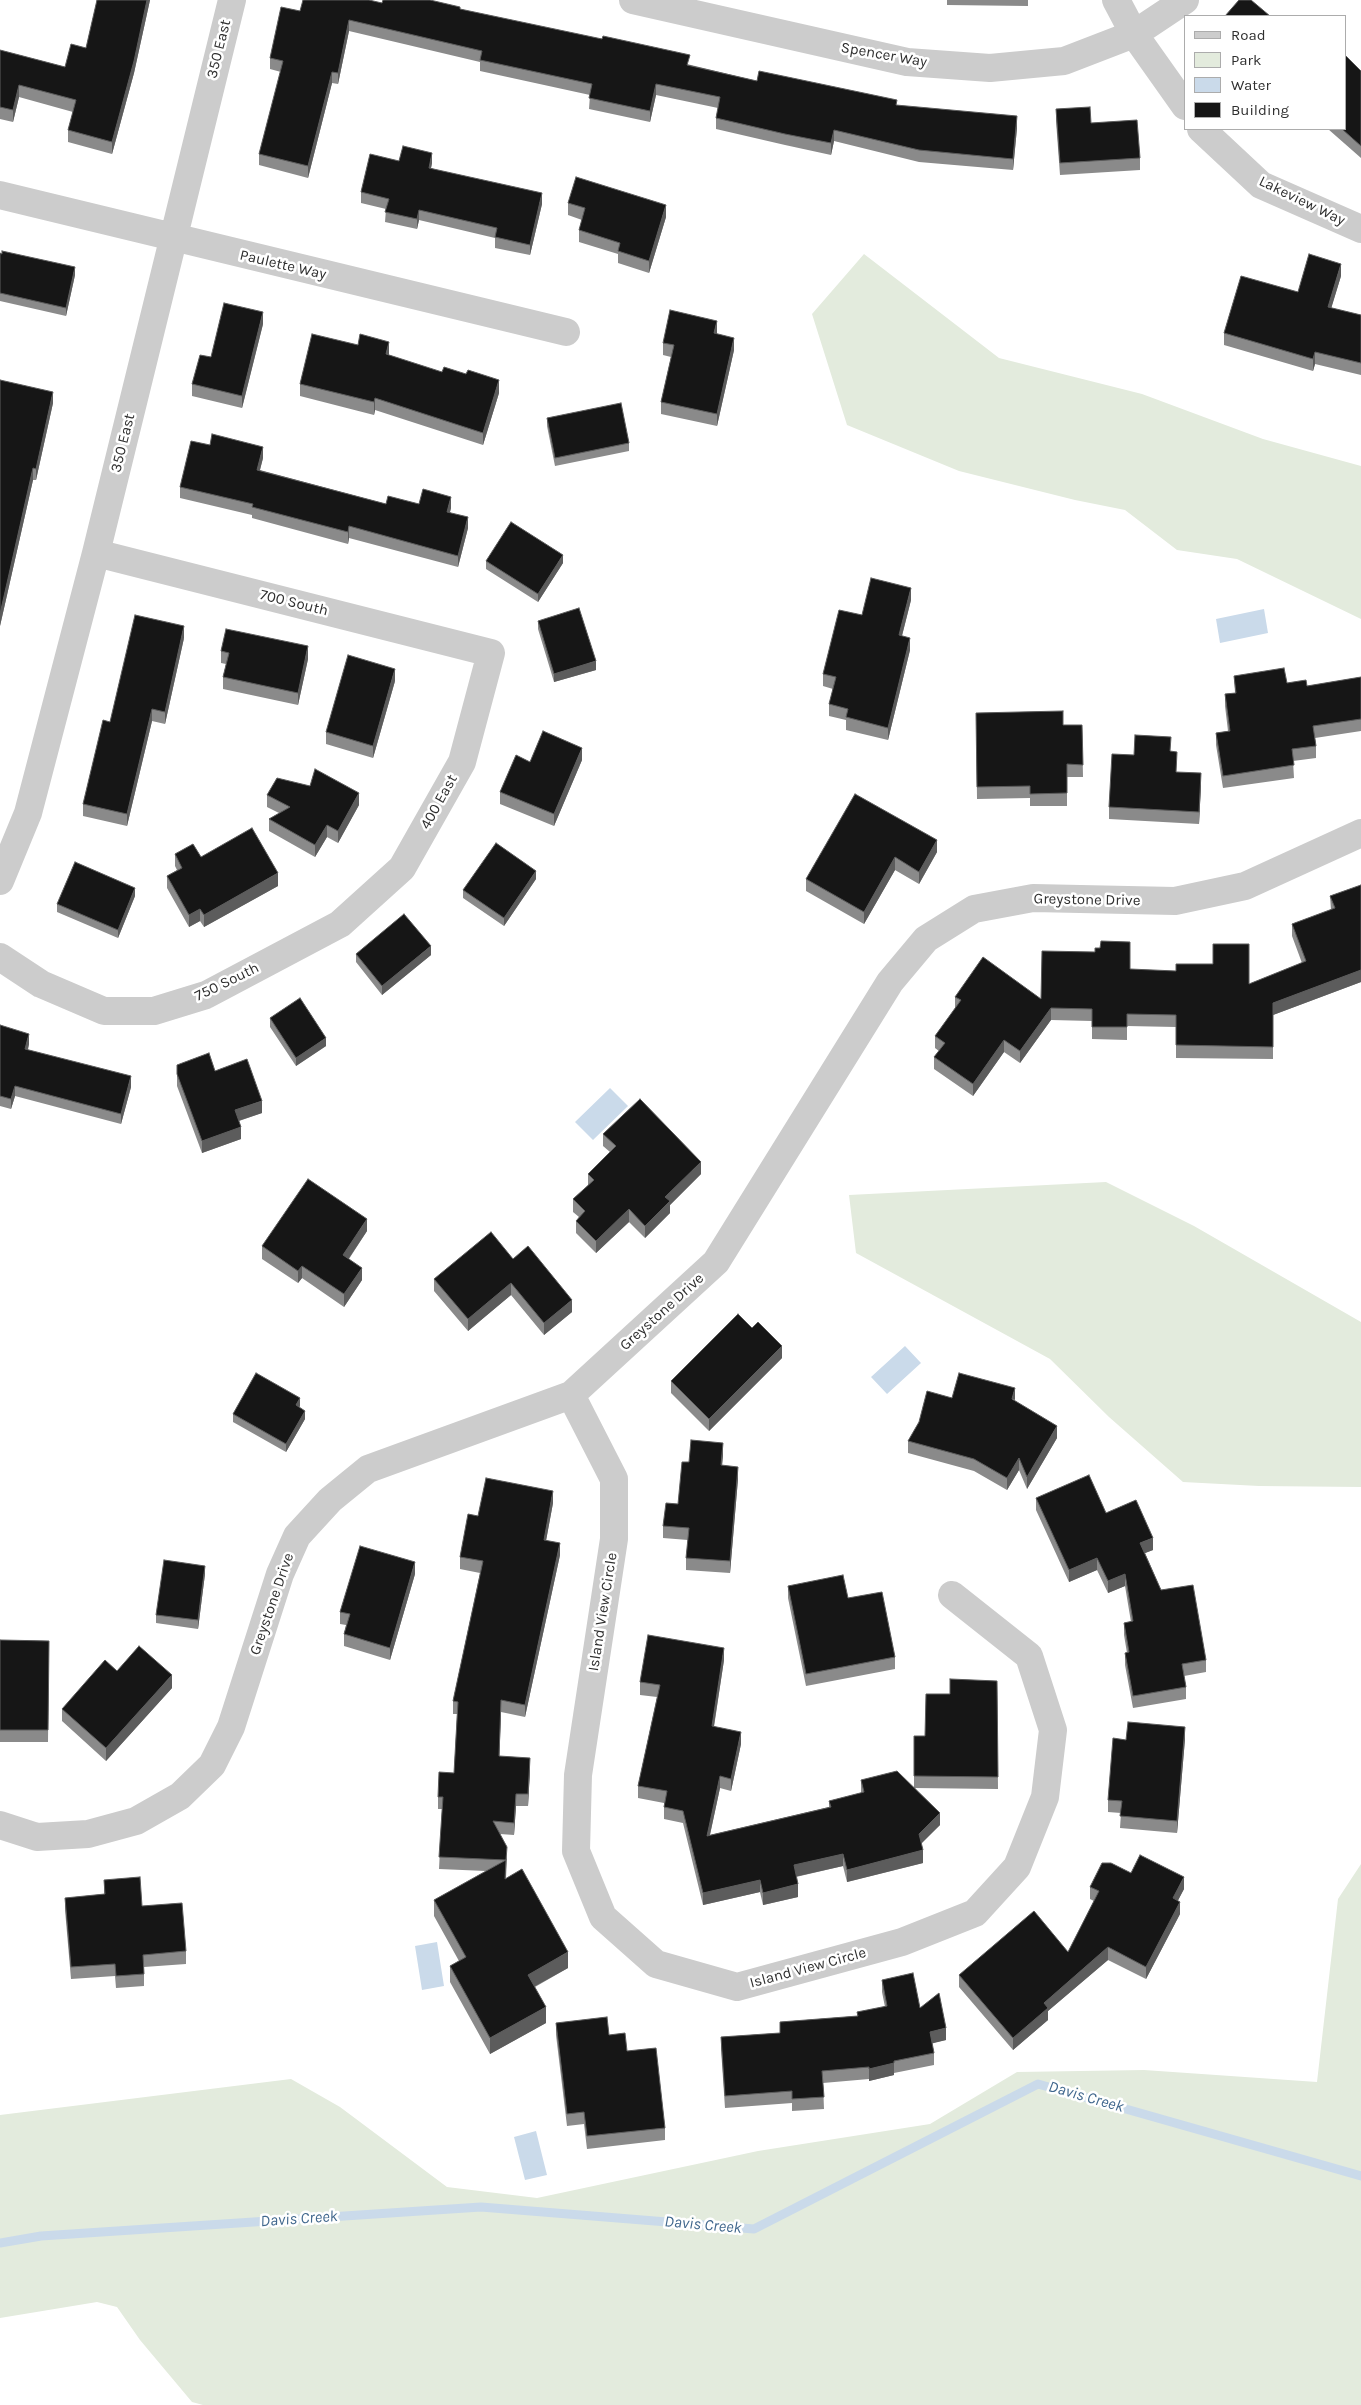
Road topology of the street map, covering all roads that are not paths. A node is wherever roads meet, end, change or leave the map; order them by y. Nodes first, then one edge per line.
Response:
1 (232, 0) edge
2 (633, 0) edge
3 (1116, 0) edge
4 (1185, 0) edge
5 (1134, 34) junction
6 (1184, 105) edge
7 (1202, 130) edge
8 (0, 195) edge
9 (1361, 229) edge
10 (172, 238) junction
11 (566, 332) dead end
12 (96, 553) junction
13 (491, 653) joint
14 (1361, 833) edge
15 (0, 881) edge
16 (340, 924) joint
17 (0, 957) edge
18 (571, 1395) junction
19 (952, 1594) dead end
20 (0, 1825) edge

1 - 10 street, 350 East
2 - 5 street, Spencer Way
3 - 5 street
4 - 5 street, Spencer Way
5 - 6 street
7 - 9 street, Lakeview Way
8 - 10 street, Paulette Way
10 - 11 street, Paulette Way
10 - 12 street, 350 East
12 - 13 street, 700 South
12 - 15 street, 350 East
13 - 16 street, 400 East
14 - 18 street, Greystone Drive
16 - 17 street, 750 South
18 - 19 street, Island View Circle
18 - 20 street, Greystone Drive

